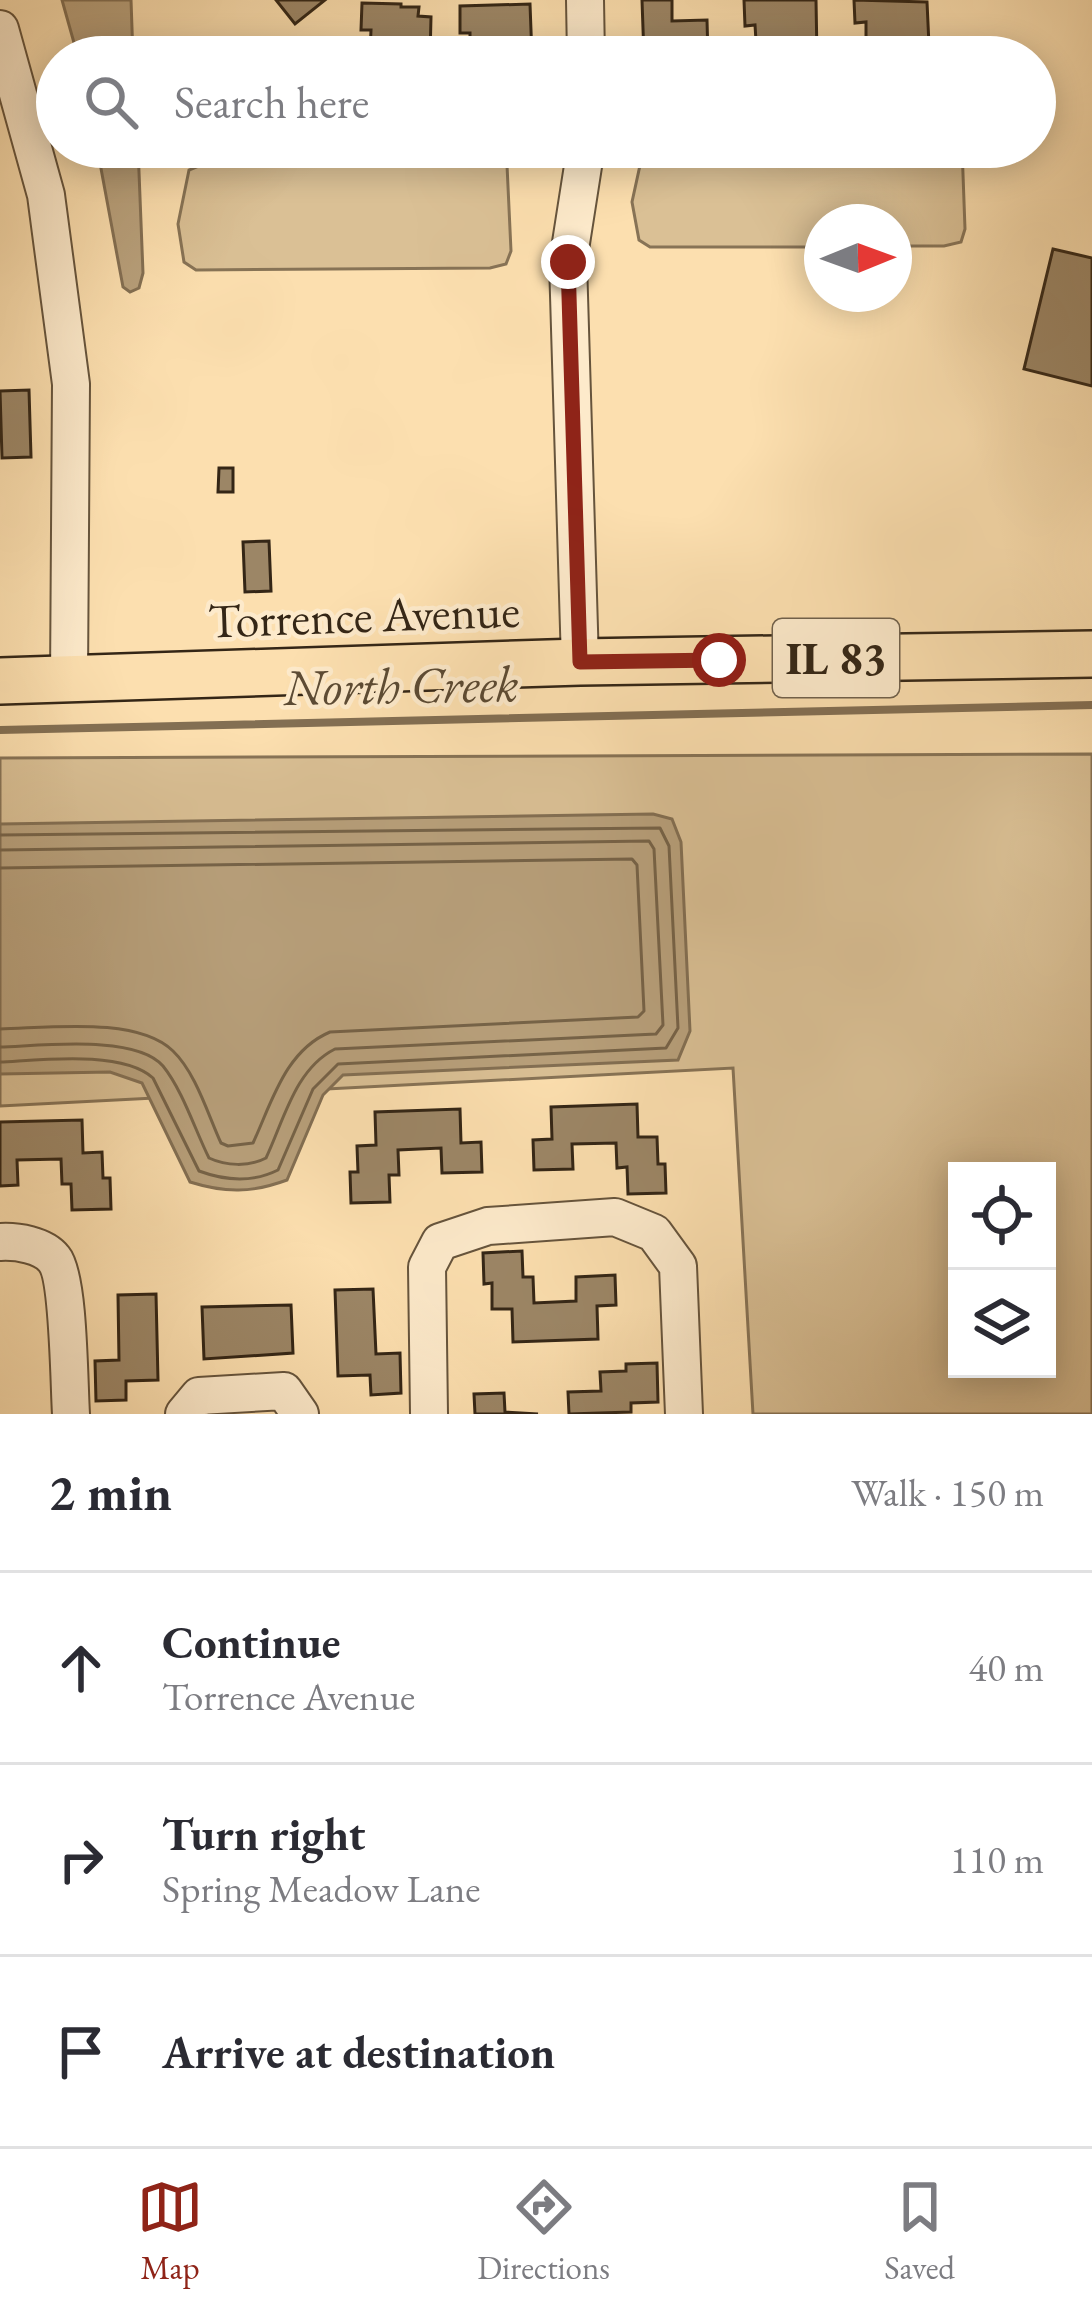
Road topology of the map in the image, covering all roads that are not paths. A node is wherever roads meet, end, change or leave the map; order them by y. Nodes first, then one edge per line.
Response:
1 (585, 0) edge
2 (0, 29) edge
3 (586, 36) edge
4 (36, 159) edge
5 (39, 168) edge
6 (583, 168) edge
7 (1092, 654) edge
8 (580, 662) junction
9 (69, 679) junction
10 (0, 681) edge
11 (0, 1242) edge
12 (71, 1414) edge
13 (184, 1414) edge
14 (300, 1414) edge
15 (429, 1414) edge
16 (684, 1414) edge

1 - 3 street
2 - 4 street
5 - 9 street
6 - 8 street
7 - 8 main road, Torrence Avenue / IL 83
8 - 9 main road, Torrence Avenue / IL 83
9 - 10 main road, Torrence Avenue / IL 83
11 - 12 street
13 - 14 street
15 - 16 street

